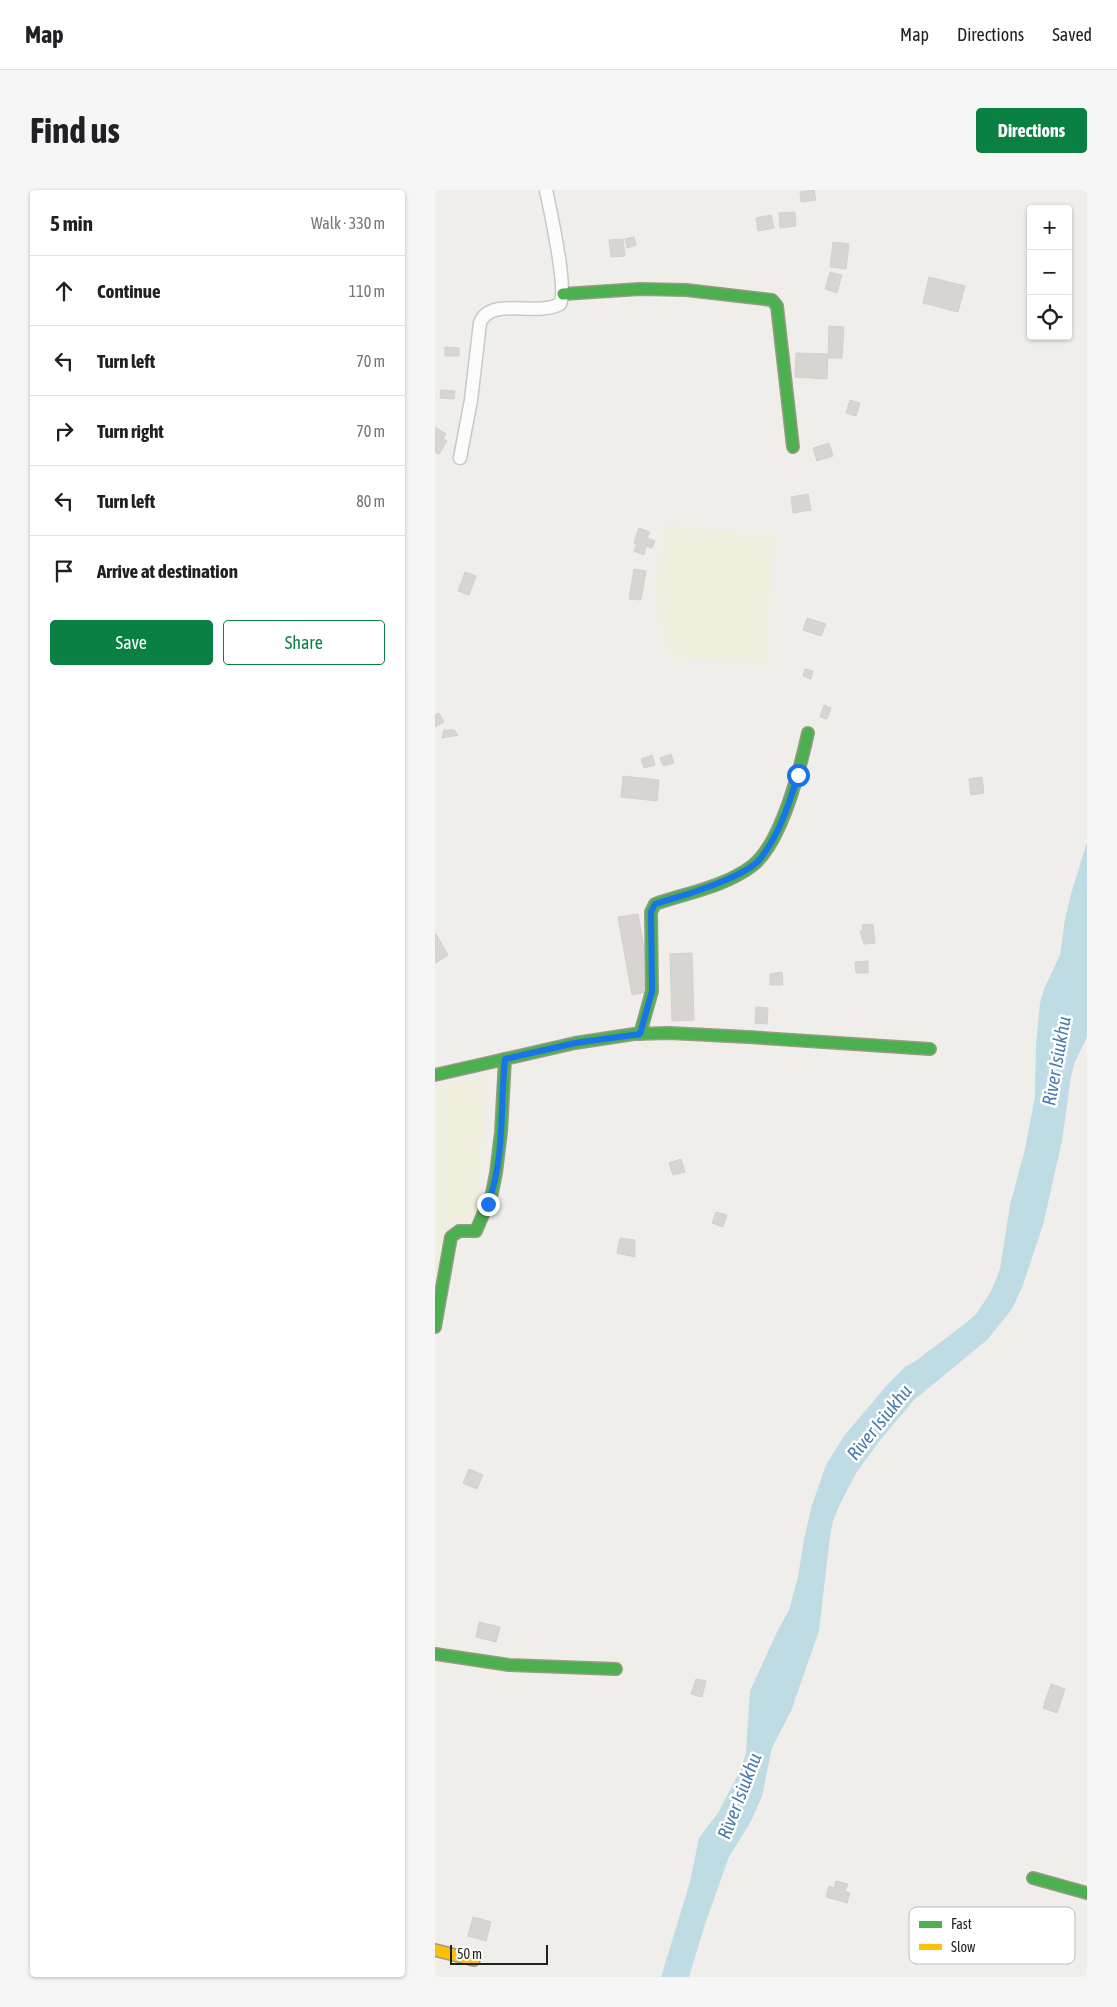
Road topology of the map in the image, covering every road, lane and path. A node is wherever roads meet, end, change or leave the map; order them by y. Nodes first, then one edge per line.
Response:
1 (546, 190) edge
2 (563, 294) junction
3 (793, 447) dead end
4 (460, 458) dead end
5 (808, 733) dead end
6 (640, 1034) junction
7 (930, 1050) dead end
8 (505, 1059) junction
9 (435, 1075) edge
10 (435, 1327) edge
11 (435, 1654) edge
12 (616, 1669) dead end
13 (1033, 1878) dead end
14 (1087, 1893) edge
15 (435, 1950) edge
16 (474, 1960) dead end

1 - 2 street
2 - 3 street
2 - 4 street
5 - 6 street
6 - 7 street
6 - 8 street
8 - 9 street
8 - 10 street
11 - 12 street
13 - 14 street
15 - 16 street

